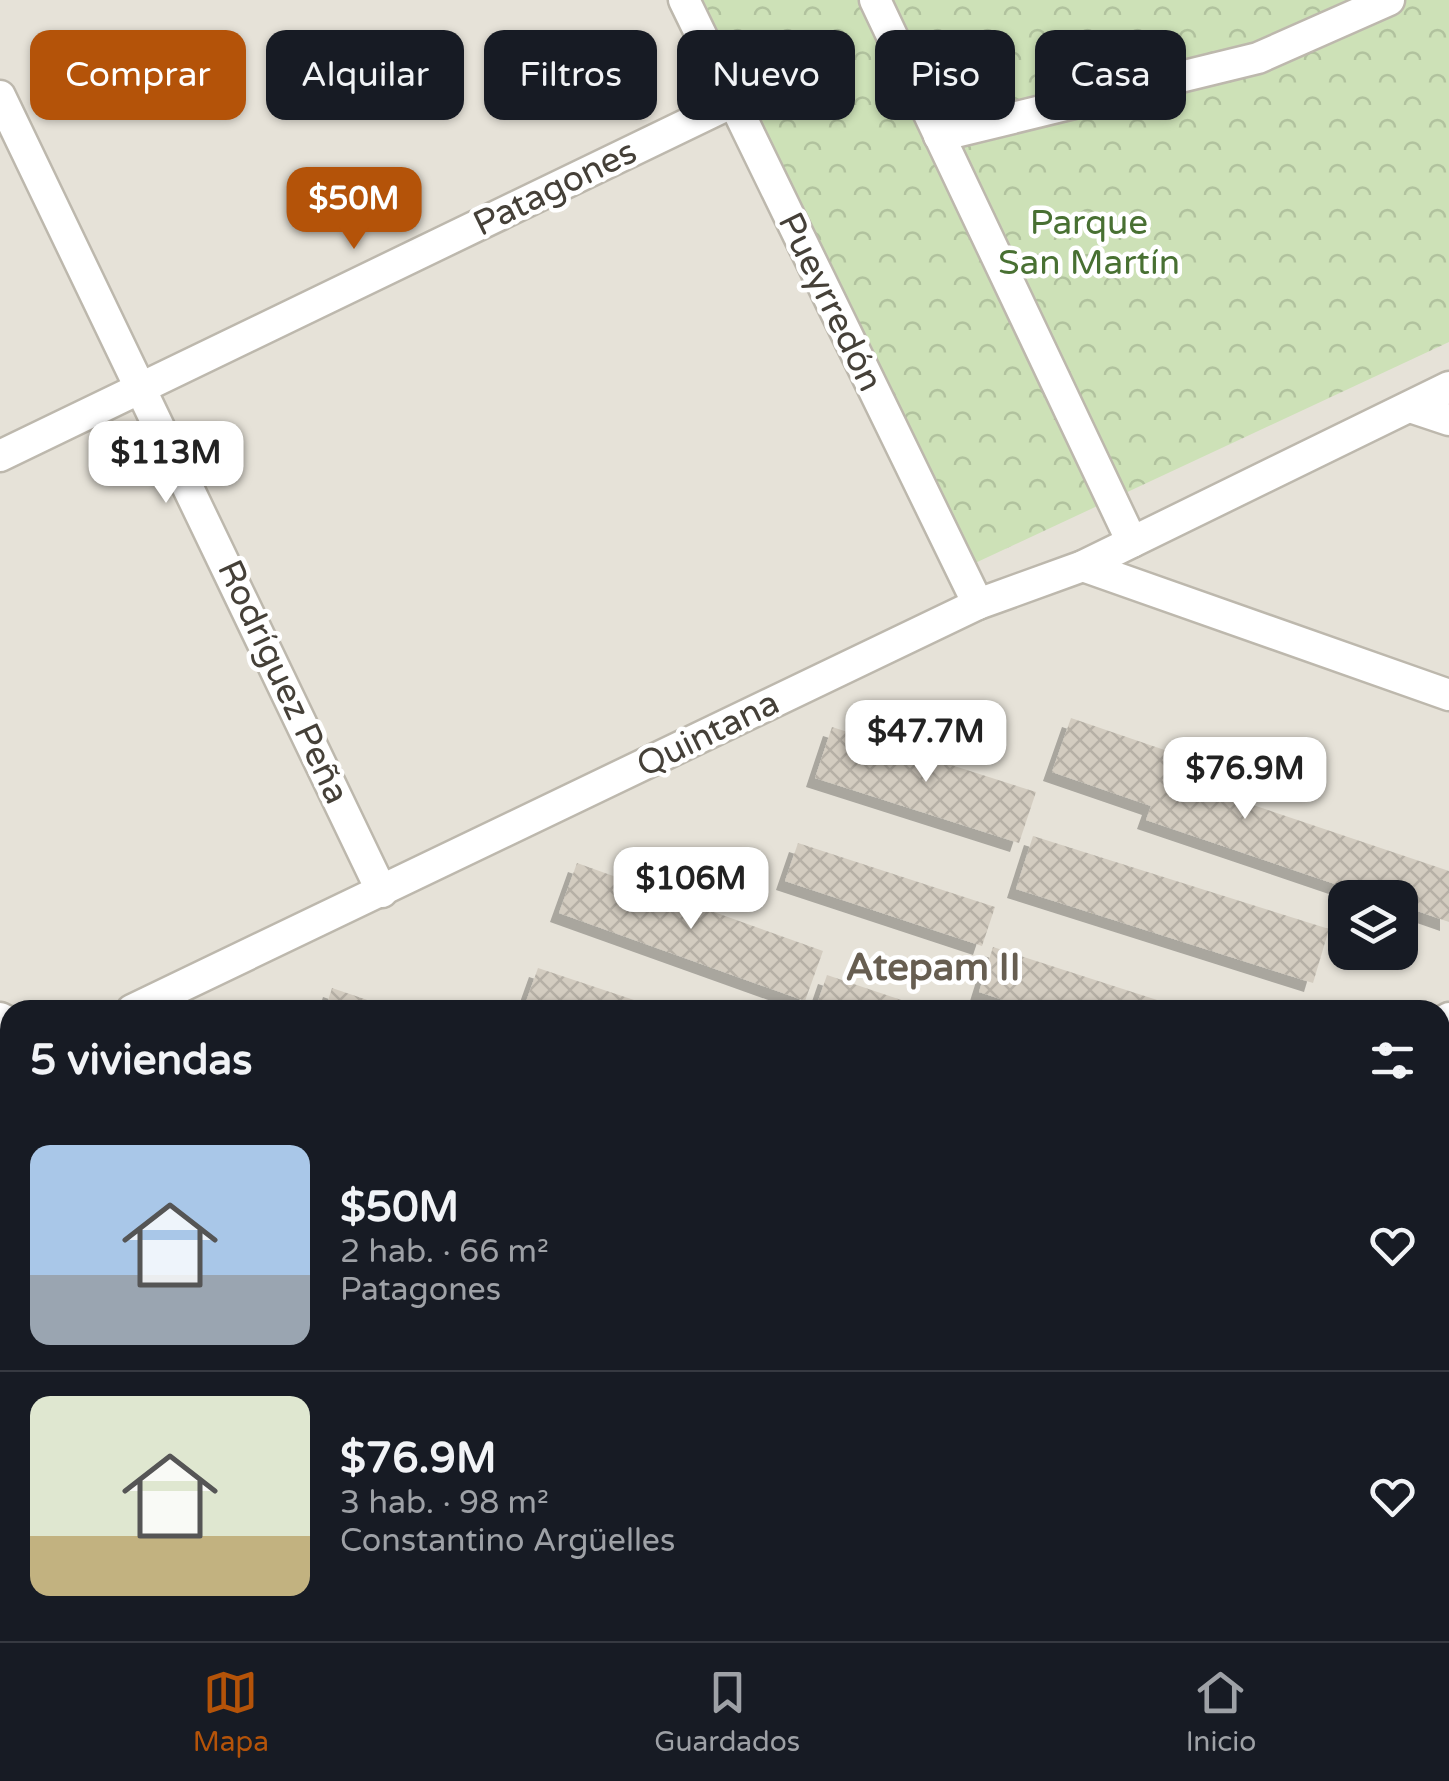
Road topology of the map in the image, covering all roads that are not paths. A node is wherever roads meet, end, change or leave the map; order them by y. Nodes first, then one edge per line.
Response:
1 (684, 0) edge
2 (875, 0) edge
3 (1389, 0) edge
4 (698, 30) edge
5 (0, 96) edge
6 (695, 120) edge
7 (741, 120) edge
8 (939, 136) junction
9 (143, 388) junction
10 (1449, 388) edge
11 (1410, 406) junction
12 (1449, 420) edge
13 (0, 456) edge
14 (1132, 542) junction
15 (1082, 566) junction
16 (978, 604) junction
17 (1449, 695) edge
18 (382, 892) junction
19 (153, 1000) edge

1 - 4 street, Pueyrredón
2 - 8 street
3 - 8 street
5 - 9 street, Rodríguez Peña
6 - 9 street, Patagones
7 - 16 street, Pueyrredón
8 - 14 street
9 - 13 street, Patagones
9 - 18 street, Rodríguez Peña
10 - 11 street, Quintana
11 - 12 street
11 - 14 street, Quintana
14 - 15 street, Quintana
15 - 16 street, Quintana
15 - 17 street
16 - 18 street, Quintana
18 - 19 street, Quintana

